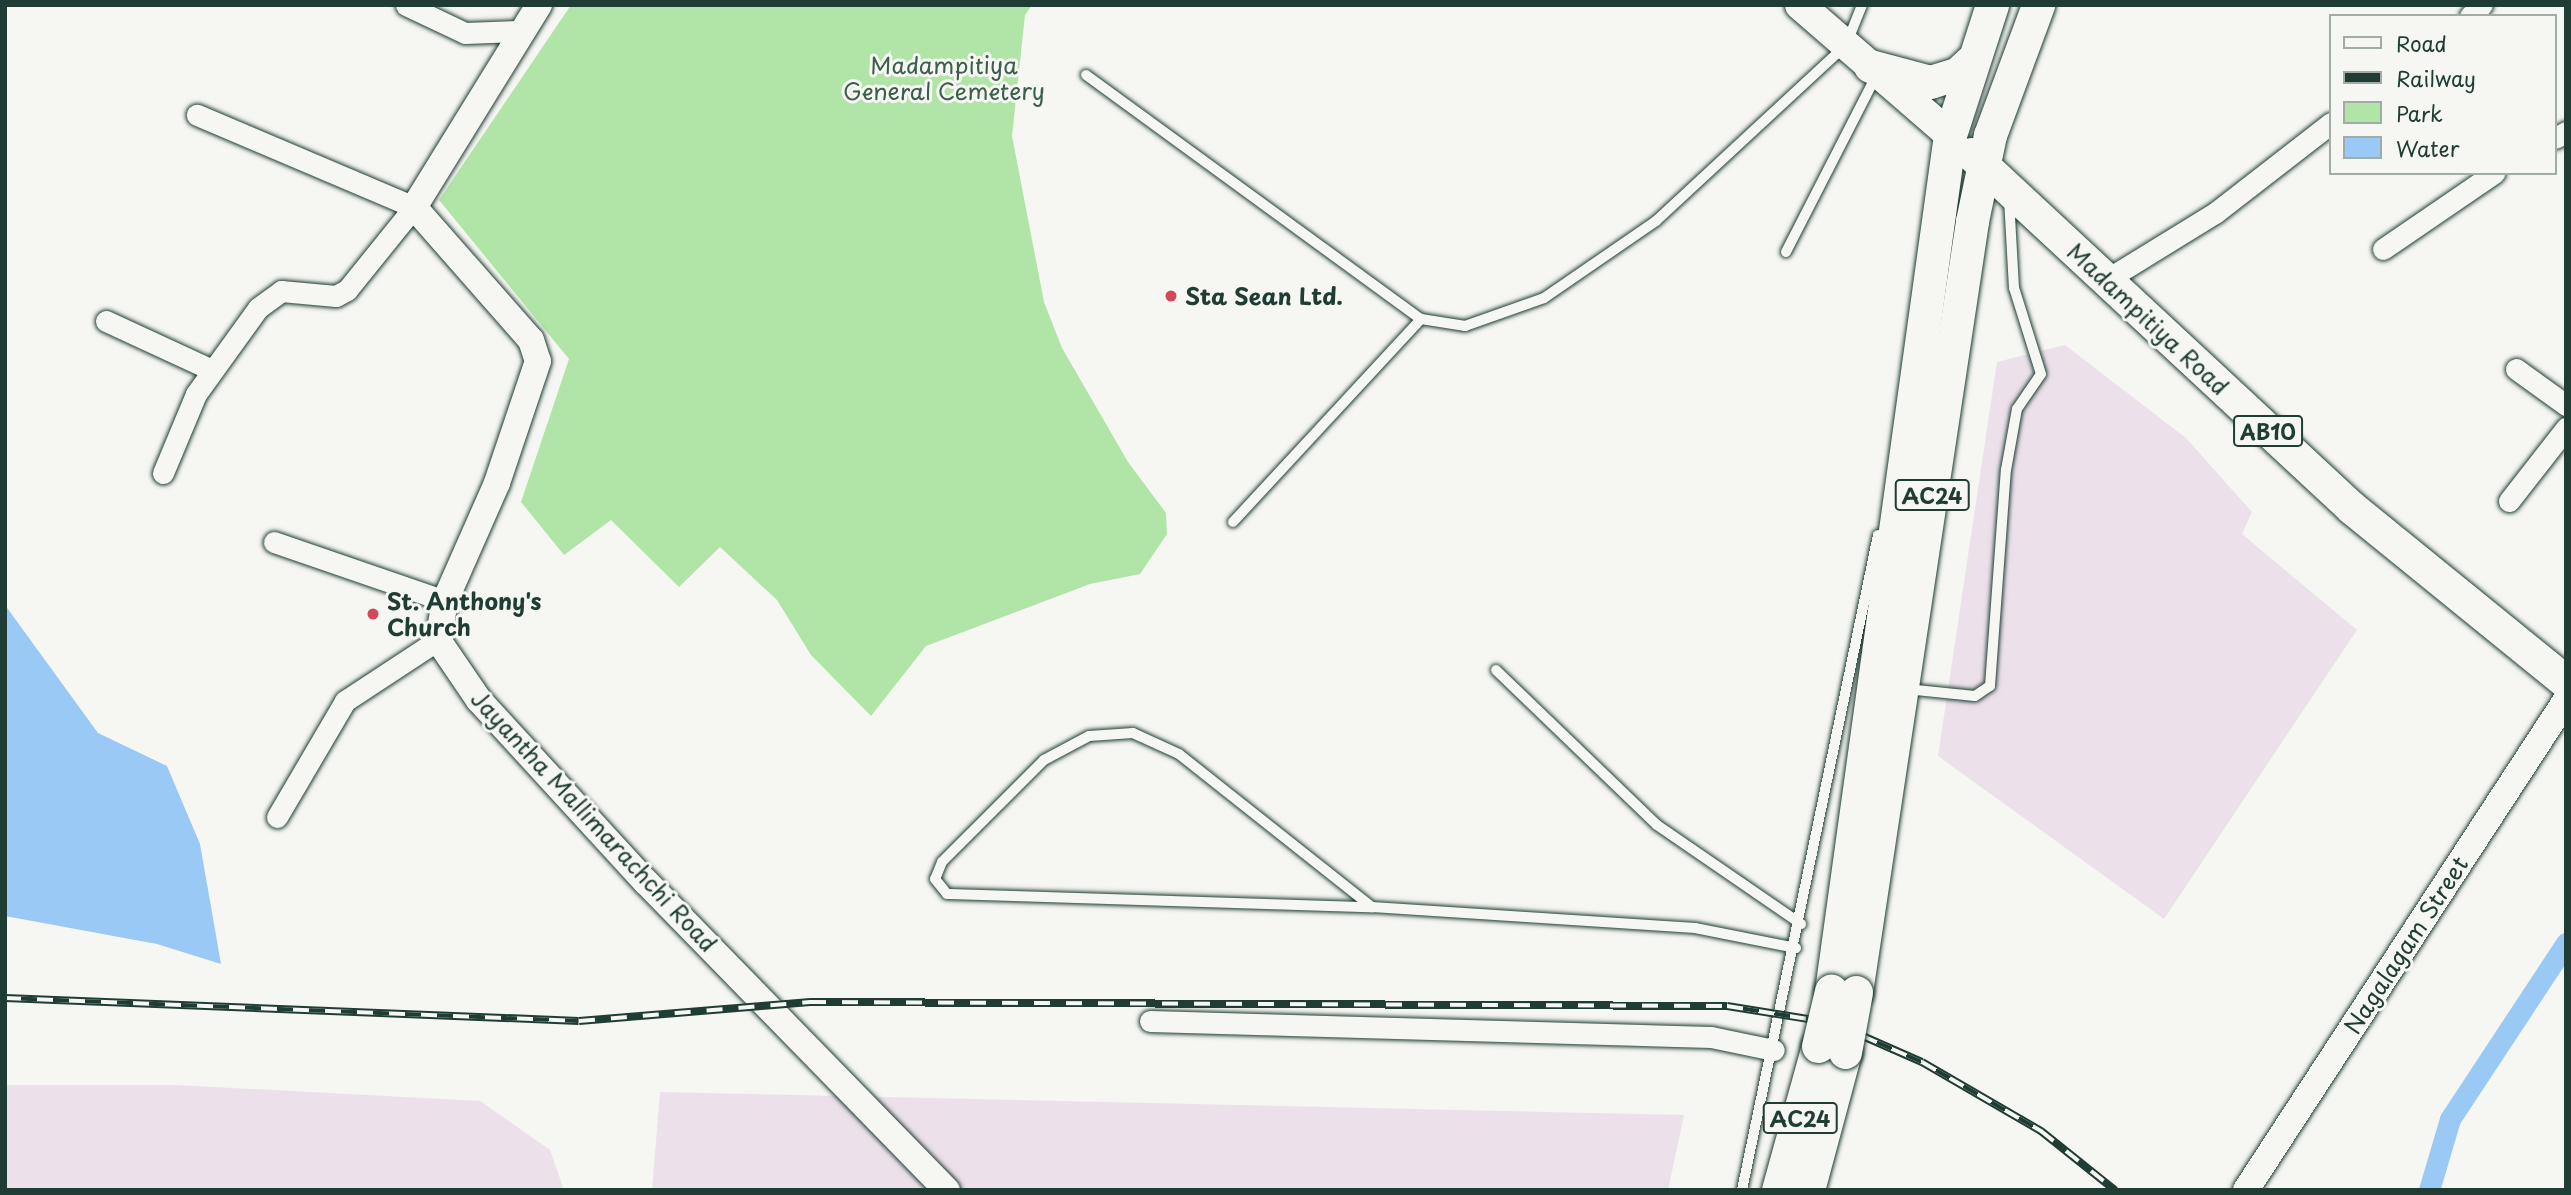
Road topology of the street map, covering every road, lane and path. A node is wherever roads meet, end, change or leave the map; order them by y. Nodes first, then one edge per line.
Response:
1 (407, 5) edge
2 (539, 5) edge
3 (1800, 5) edge
4 (1862, 5) edge
5 (1992, 5) edge
6 (2038, 5) edge
7 (519, 31) junction
8 (1865, 62) junction
9 (1970, 62) junction
10 (1086, 75) dead end
11 (197, 115) dead end
12 (2330, 124) edge
13 (1950, 135) junction
14 (1983, 165) junction
15 (2491, 175) edge
16 (2017, 202) junction
17 (414, 207) junction
18 (1972, 221) junction
19 (2383, 250) dead end
20 (1786, 252) dead end
21 (2106, 280) junction
22 (1421, 319) junction
23 (106, 321) dead end
24 (210, 369) junction
25 (2516, 369) dead end
26 (1913, 380) junction
27 (2566, 405) edge
28 (2566, 428) edge
29 (163, 473) dead end
30 (2509, 500) dead end
31 (1233, 522) dead end
32 (274, 542) dead end
33 (445, 601) junction
34 (438, 640) junction
35 (1496, 670) dead end
36 (2566, 682) edge
37 (1905, 689) junction
38 (2566, 700) edge
39 (277, 817) dead end
40 (1372, 907) junction
41 (1801, 924) junction
42 (1796, 948) junction
43 (1843, 992) junction
44 (1150, 1021) dead end
45 (1832, 1049) junction
46 (1774, 1050) junction
47 (947, 1190) edge
48 (1742, 1190) edge
49 (1778, 1190) edge
50 (1808, 1190) edge
51 (2246, 1190) edge

1 - 7 street
2 - 7 street
3 - 8 main road, Madampitiya Road
4 - 8 lane
5 - 9 main road, AC24
6 - 14 main road, AC24
7 - 17 street
8 - 9 main road
8 - 13 main road, Madampitiya Road
8 - 20 lane
8 - 22 lane
9 - 13 main road, AC24
10 - 22 lane
11 - 17 street
12 - 21 street
13 - 14 main road, Madampitiya Road / AB10
13 - 26 main road, AC24
14 - 16 main road, Madampitiya Road / AB10
14 - 18 main road, AC24
15 - 19 street
16 - 18 main road
16 - 21 main road, Madampitiya Road / AB10
16 - 37 lane
17 - 24 street
17 - 33 street
18 - 37 main road, AC24
21 - 36 main road, Madampitiya Road / AB10
22 - 31 lane
23 - 24 street
24 - 29 street
25 - 27 street
26 - 41 lane
26 - 43 main road, AC24
28 - 30 street
32 - 33 street
33 - 34 street
34 - 39 street
34 - 47 street, Jayantha Mallimarachchi Road
35 - 41 lane
37 - 43 main road, AC24
38 - 51 street, Nagalagam Street
40 - 40 lane
40 - 42 lane
41 - 42 lane
42 - 46 lane
43 - 45 main road, AC24, bridge
44 - 46 street
45 - 49 main road, AC24
45 - 50 main road, AC24
46 - 48 lane

